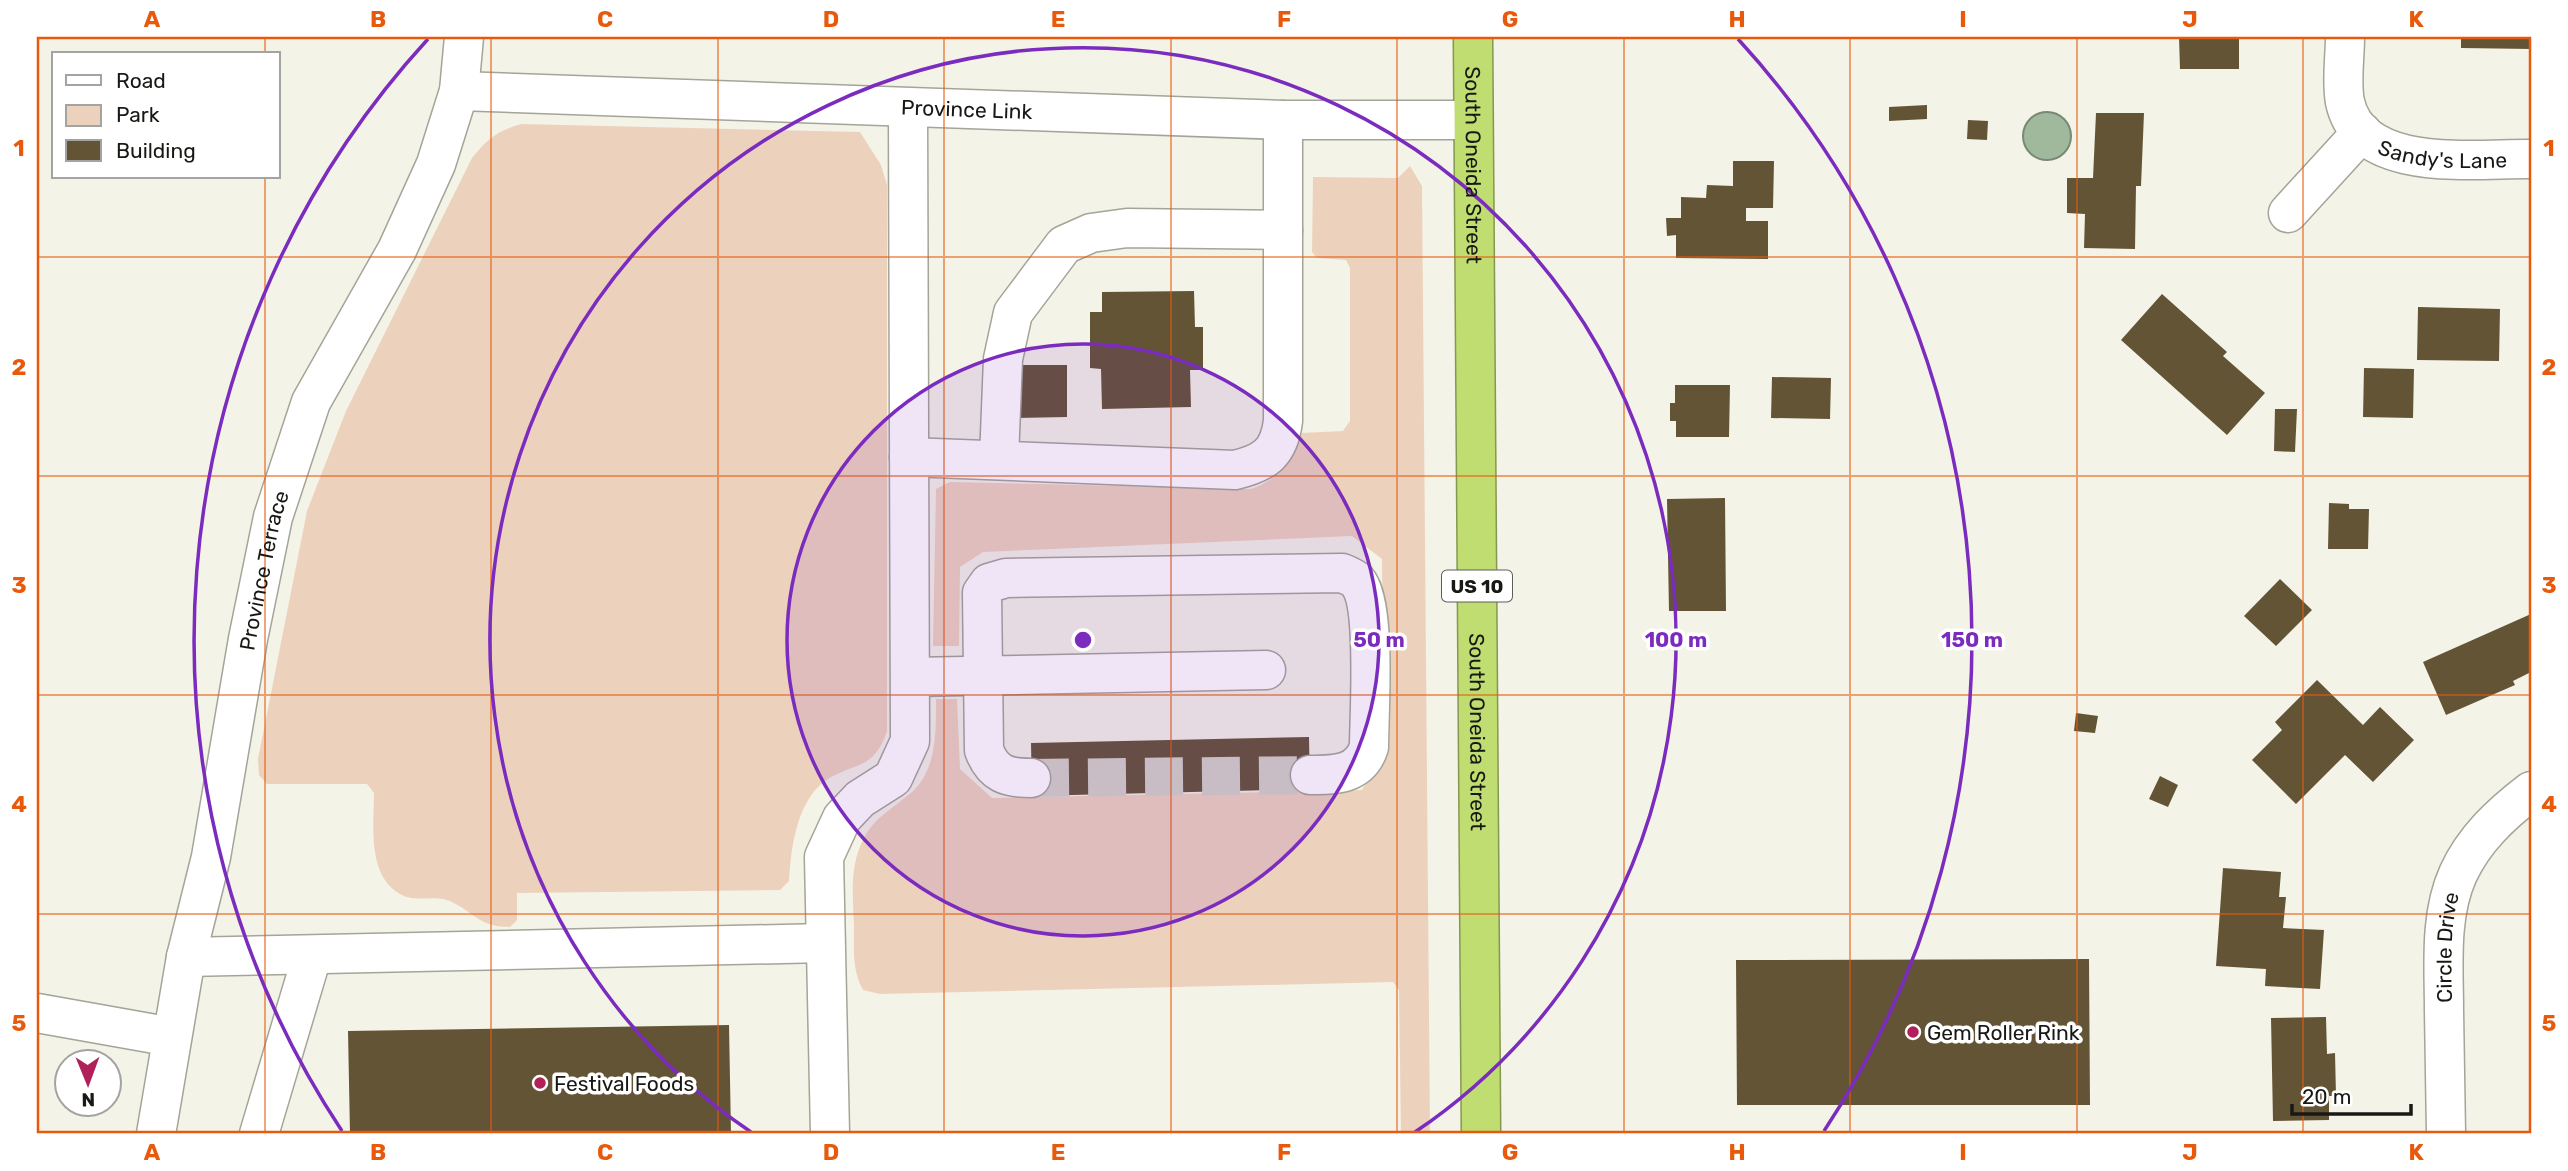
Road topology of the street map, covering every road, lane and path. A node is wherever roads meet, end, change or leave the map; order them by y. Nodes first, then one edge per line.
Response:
1 (464, 37) edge
2 (1473, 37) edge
3 (2345, 37) edge
4 (459, 91) junction
5 (908, 109) junction
6 (1283, 120) junction
7 (1473, 120) junction
8 (2362, 132) junction
9 (2531, 159) edge
10 (2288, 213) dead end
11 (1283, 230) junction
12 (909, 457) junction
13 (999, 459) junction
14 (1266, 670) dead end
15 (982, 676) junction
16 (911, 677) junction
17 (1310, 775) tunnel mouth
18 (1031, 778) tunnel mouth
19 (2531, 791) edge
20 (825, 943) junction
21 (312, 956) junction
22 (186, 957) junction
23 (37, 1013) edge
24 (172, 1037) junction
25 (156, 1134) edge
26 (260, 1134) edge
27 (830, 1134) edge
28 (1481, 1134) edge
29 (2445, 1134) edge

1 - 4 street, Province Terrace
2 - 7 highway, South Oneida Street / US 10
3 - 8 street
4 - 5 street, Province Link
4 - 22 street, Province Terrace
5 - 6 street, Province Link
5 - 12 street
6 - 7 street, Province Link
6 - 11 street
7 - 28 highway, South Oneida Street / US 10
8 - 9 street, Sandy's Lane
8 - 10 street
11 - 13 street
11 - 13 street
12 - 13 street
12 - 16 street
14 - 15 street
15 - 16 street
15 - 17 street
15 - 18 street
16 - 20 street
19 - 29 street, Circle Drive
20 - 21 street
20 - 27 street
21 - 22 street
21 - 26 street
22 - 24 street, Province Terrace
23 - 24 street
24 - 25 street, Province Terrace

